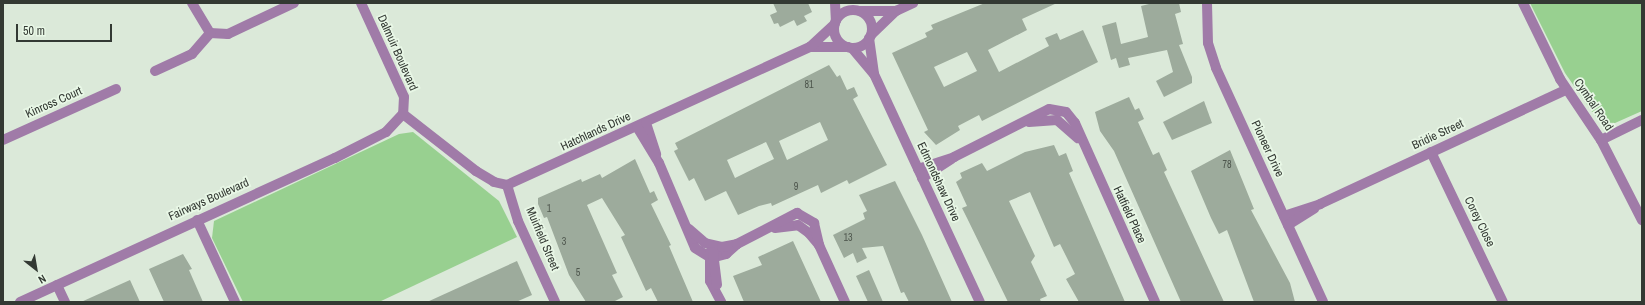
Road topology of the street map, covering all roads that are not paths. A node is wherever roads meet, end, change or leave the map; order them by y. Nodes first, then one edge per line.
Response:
1 (192, 3) edge
2 (294, 3) edge
3 (361, 3) edge
4 (835, 3) edge
5 (913, 3) edge
6 (1207, 3) edge
7 (1523, 3) edge
8 (854, 8) edge
9 (896, 11) junction
10 (835, 22) junction
11 (210, 33) junction
12 (870, 36) junction
13 (810, 47) junction
14 (850, 47) junction
15 (155, 71) dead end
16 (874, 74) junction
17 (116, 89) dead end
18 (1566, 90) junction
19 (403, 114) junction
20 (1642, 120) edge
21 (641, 125) junction
22 (3, 140) edge
23 (1601, 140) junction
24 (1432, 152) junction
25 (920, 173) junction
26 (507, 185) junction
27 (197, 220) junction
28 (1642, 220) edge
29 (1286, 221) junction
30 (689, 229) junction
31 (737, 244) junction
32 (712, 246) junction
33 (711, 257) junction
34 (57, 285) junction
35 (719, 299) edge
36 (20, 302) edge
37 (65, 302) edge
38 (234, 302) edge
39 (555, 302) edge
40 (846, 302) edge
41 (980, 302) edge
42 (1155, 302) edge
43 (1323, 302) edge
44 (1503, 302) edge

1 - 11 street
2 - 11 street
3 - 19 street, Dalmuir Boulevard
4 - 10 street
5 - 9 street
6 - 29 street, Pioneer Drive
7 - 18 street, Cymbal Road
8 - 9 street
8 - 10 street
8 - 12 street
9 - 12 street
10 - 13 street, Hatchlands Drive
10 - 14 street
11 - 15 street
12 - 14 street
12 - 16 street, Edmondshaw Drive
13 - 14 street, Hatchlands Drive
13 - 21 street, Hatchlands Drive
14 - 16 street, Edmondshaw Drive
16 - 25 street, Edmondshaw Drive
17 - 22 street, Kinross Court
18 - 23 street, Cymbal Road
18 - 24 street, Bridie Street
19 - 26 street
19 - 27 street, Fairways Boulevard
20 - 23 street
21 - 26 street, Hatchlands Drive
21 - 30 street
23 - 28 street, Cymbal Road
24 - 29 street, Bridie Street
24 - 44 street, Corey Close
25 - 41 street, Edmondshaw Drive
25 - 42 street, Hatfield Place
26 - 39 street, Muirfield Street
27 - 34 street, Fairways Boulevard
27 - 38 street
29 - 43 street, Pioneer Drive
30 - 32 street
30 - 33 street
31 - 32 street
31 - 33 street
31 - 40 street
32 - 33 street
33 - 35 street
34 - 36 street, Fairways Boulevard
34 - 37 street

